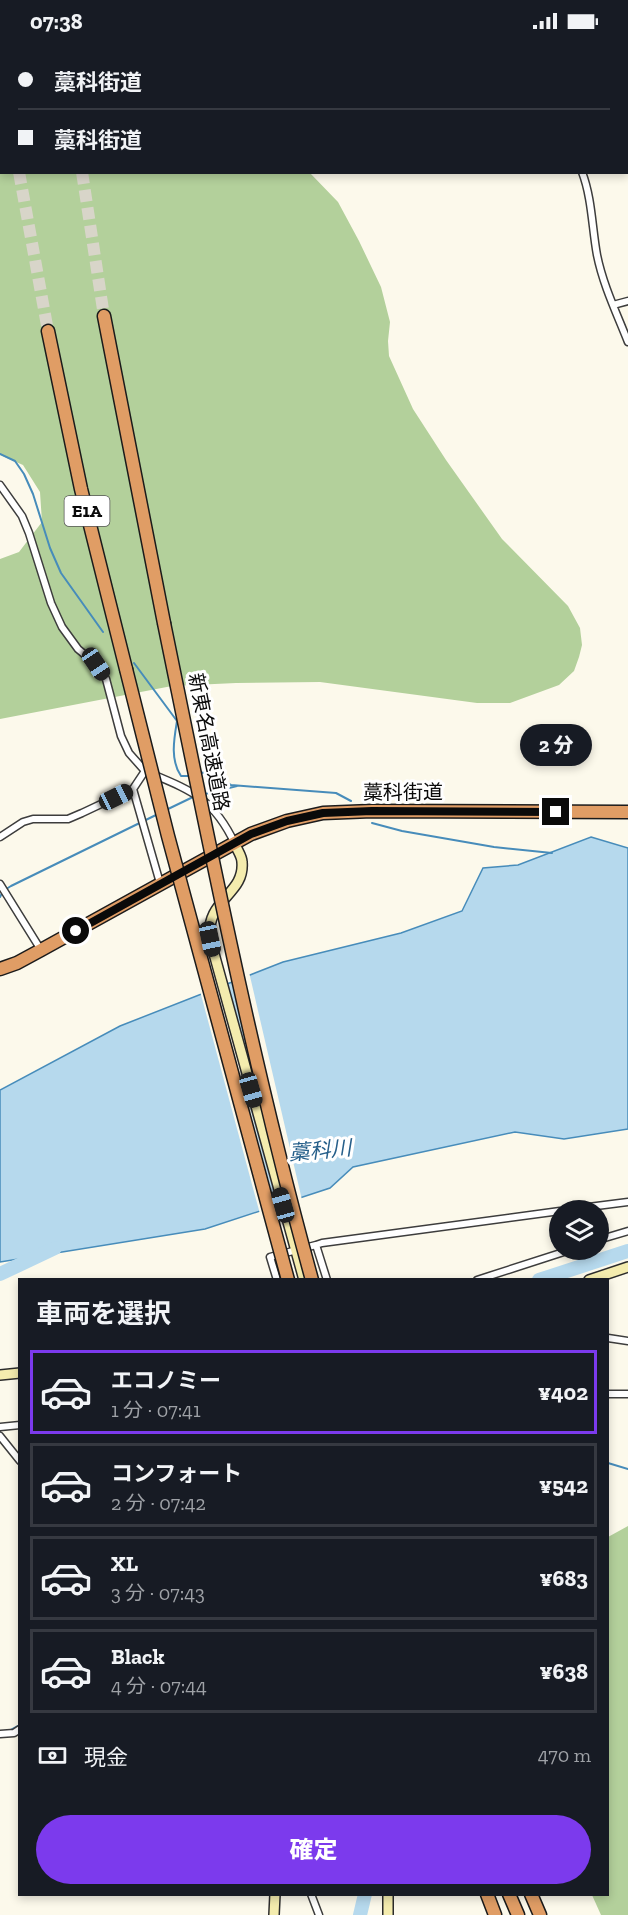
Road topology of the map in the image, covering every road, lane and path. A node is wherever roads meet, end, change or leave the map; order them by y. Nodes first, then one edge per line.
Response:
1 (582, 174) edge
2 (628, 301) edge
3 (613, 305) junction
4 (104, 316) tunnel mouth
5 (48, 331) tunnel mouth
6 (628, 342) edge
7 (0, 485) edge
8 (145, 771) junction
9 (134, 789) junction
10 (628, 812) edge
11 (0, 837) edge
12 (235, 844) junction
13 (0, 884) edge
14 (161, 885) junction
15 (41, 950) junction
16 (0, 969) edge
17 (628, 1202) edge
18 (609, 1204) edge
19 (549, 1213) edge
20 (628, 1231) edge
21 (609, 1237) edge
22 (316, 1245) junction
23 (296, 1251) junction
24 (549, 1257) edge
25 (628, 1267) edge
26 (276, 1278) edge
27 (287, 1278) edge
28 (303, 1278) edge
29 (311, 1278) edge
30 (326, 1278) edge
31 (483, 1278) edge
32 (595, 1278) edge
33 (609, 1338) edge
34 (628, 1341) edge
35 (18, 1373) edge
36 (0, 1376) edge
37 (609, 1394) edge
38 (628, 1394) edge
39 (18, 1425) edge
40 (0, 1427) edge
41 (0, 1436) edge
42 (18, 1458) edge
43 (18, 1730) edge
44 (0, 1734) edge
45 (275, 1896) edge
46 (312, 1896) edge
47 (388, 1896) edge
48 (488, 1896) edge
49 (510, 1896) edge
50 (532, 1896) edge
51 (495, 1914) edge
52 (274, 1915) edge
53 (319, 1915) edge
54 (388, 1915) edge
55 (518, 1915) edge
56 (540, 1915) edge

1 - 3 street
2 - 3 street
3 - 6 street
4 - 29 highway, 新東名高速道路, bridge
5 - 27 highway, E1A, bridge
7 - 8 street
8 - 9 street
8 - 12 street
9 - 11 street
9 - 14 street
10 - 12 highway, 藁科街道
12 - 14 highway, 藁科街道
12 - 23 street
13 - 15 street
14 - 15 highway, 藁科街道
15 - 16 highway, 藁科街道
17 - 18 street
19 - 22 street
20 - 21 street
22 - 23 street
22 - 30 street
23 - 26 street
23 - 28 street
24 - 31 street
25 - 32 street
33 - 34 street
35 - 36 street
37 - 38 street
39 - 40 street
41 - 42 street
43 - 44 street
45 - 52 street
46 - 53 street
47 - 54 street
48 - 51 highway
49 - 55 highway
50 - 56 highway

